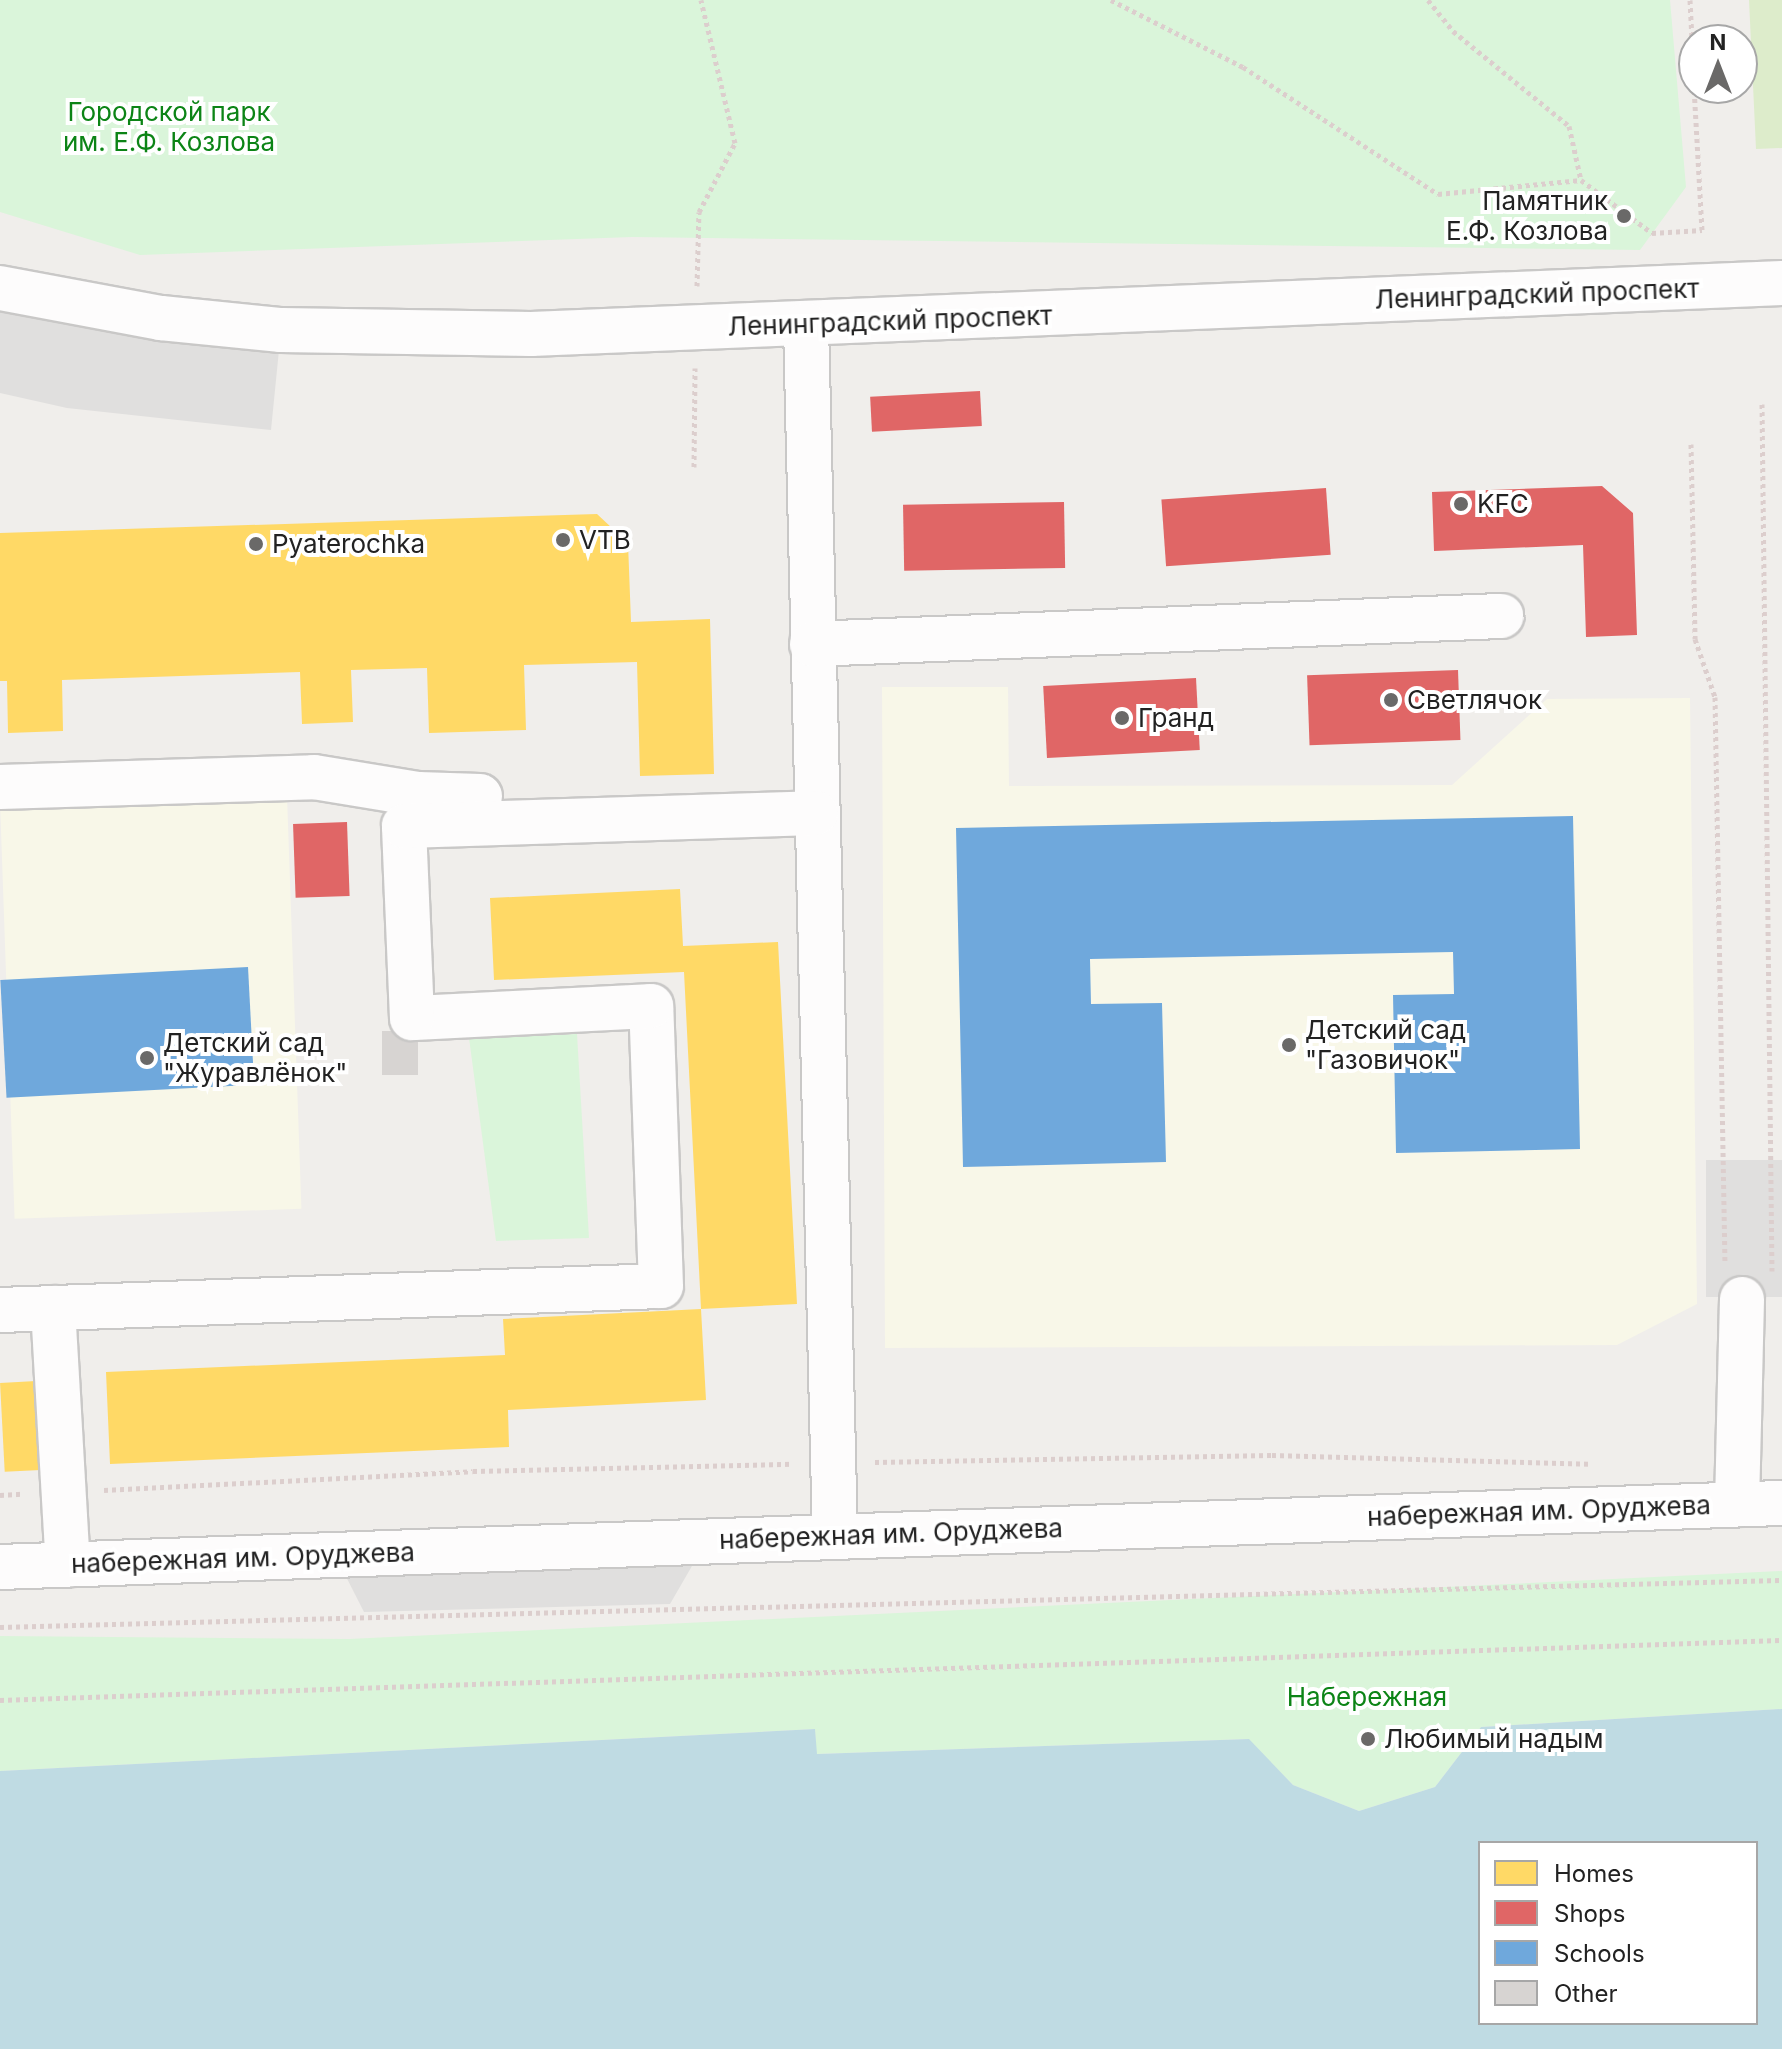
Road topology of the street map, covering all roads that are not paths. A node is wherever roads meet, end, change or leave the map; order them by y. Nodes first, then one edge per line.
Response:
1 (1782, 283) edge
2 (0, 288) edge
3 (806, 325) junction
4 (1501, 616) dead end
5 (812, 644) junction
6 (0, 787) edge
7 (816, 799) junction
8 (1746, 1281) road end
9 (53, 1308) junction
10 (0, 1310) edge
11 (1782, 1503) edge
12 (1737, 1504) junction
13 (835, 1535) junction
14 (68, 1565) junction
15 (0, 1567) edge

1 - 3 street, Ленинградский проспект
2 - 3 street, Ленинградский проспект
3 - 5 street
4 - 5 street
5 - 7 street
6 - 7 street
7 - 9 street
7 - 13 street
8 - 12 street
9 - 10 street
9 - 14 street
11 - 12 street, набережная им. Оруджева
12 - 13 street, набережная им. Оруджева
13 - 14 street, набережная им. Оруджева
14 - 15 street, набережная им. Оруджева

